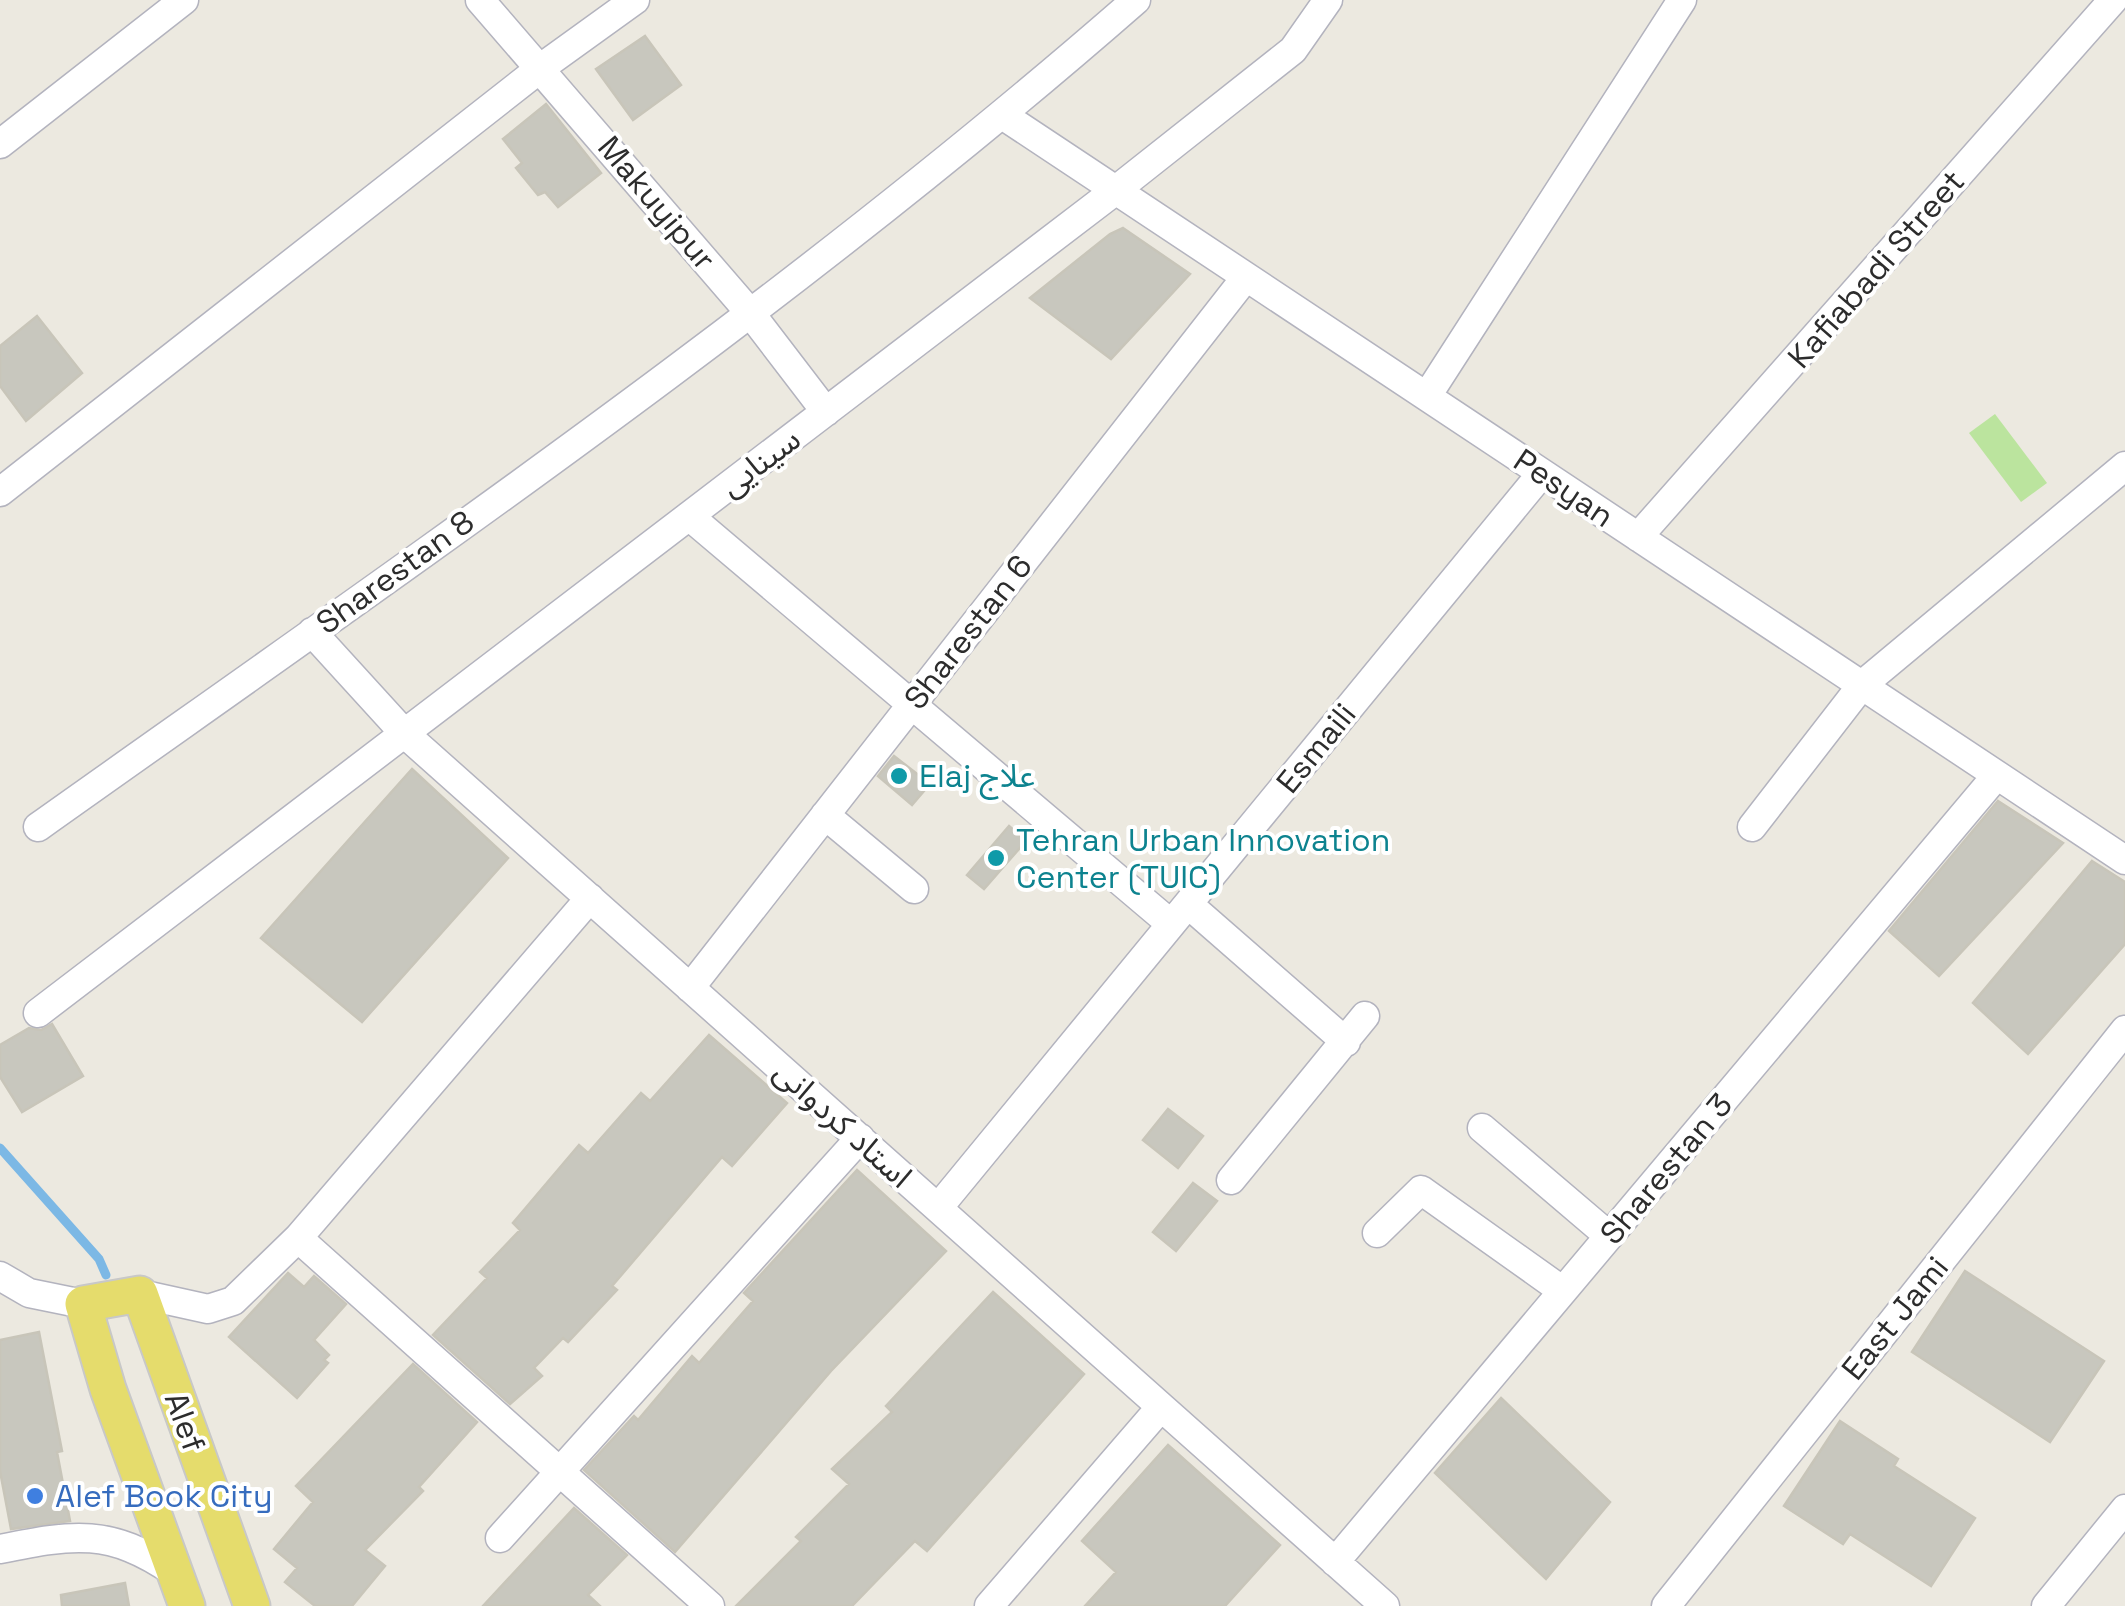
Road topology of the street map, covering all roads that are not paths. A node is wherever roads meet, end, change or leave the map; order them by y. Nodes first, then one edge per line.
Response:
1 (184, 0) edge
2 (480, 0) edge
3 (635, 0) edge
4 (1136, 0) edge
5 (1328, 0) edge
6 (1682, 0) edge
7 (2113, 0) edge
8 (542, 67) junction
9 (1004, 116) junction
10 (0, 144) edge
11 (1116, 190) junction
12 (1246, 276) junction
13 (751, 314) junction
14 (1426, 396) junction
15 (826, 412) junction
16 (2125, 466) edge
17 (1542, 473) junction
18 (0, 492) edge
19 (689, 516) junction
20 (1638, 537) junction
21 (312, 632) junction
22 (1862, 686) junction
23 (911, 705) junction
24 (405, 734) junction
25 (1997, 775) junction
26 (825, 815) junction
27 (38, 827) dead end
28 (1752, 827) dead end
29 (2125, 860) edge
30 (914, 889) dead end
31 (590, 898) junction
32 (1179, 914) junction
33 (690, 988) junction
34 (38, 1013) dead end
35 (1365, 1016) dead end
36 (2125, 1030) edge
37 (1346, 1042) junction
38 (1482, 1128) dead end
39 (860, 1138) junction
40 (1231, 1180) dead end
41 (938, 1208) junction
42 (1378, 1233) dead end
43 (1609, 1236) junction
44 (298, 1238) junction
45 (0, 1276) edge
46 (1563, 1291) junction
47 (140, 1294) junction
48 (84, 1304) junction
49 (1161, 1407) junction
50 (560, 1472) junction
51 (2125, 1509) edge
52 (500, 1538) dead end
53 (0, 1549) edge
54 (1335, 1562) junction
55 (174, 1572) junction
56 (186, 1606) edge
57 (252, 1606) edge
58 (710, 1606) edge
59 (989, 1606) edge
60 (1384, 1606) edge
61 (1666, 1606) edge
62 (2046, 1606) edge

1 - 10 street
2 - 8 street, Makuyipur
3 - 8 street
4 - 9 street, Sharestan 8
5 - 11 street, سینایی
6 - 14 street
7 - 20 street, Kafiabadi Street
8 - 13 street, Makuyipur
8 - 18 street
9 - 11 street, Pesyan
9 - 13 street, Sharestan 8
11 - 12 street, Pesyan
11 - 15 street, سینایی
12 - 14 street, Pesyan
12 - 23 street, Sharestan 6
13 - 15 street, Makuyipur
13 - 21 street, Sharestan 8
14 - 17 street, Pesyan
15 - 19 street, سینایی
16 - 22 street
17 - 20 street, Pesyan
17 - 32 street, Esmaili
19 - 23 street
19 - 24 street, سینایی
20 - 22 street, Pesyan
21 - 24 street, استاد کردوانی
21 - 27 street, Sharestan 8
22 - 25 street, Pesyan
22 - 28 street
23 - 26 street, Sharestan 6
23 - 32 street
24 - 31 street, استاد کردوانی
24 - 34 street, سینایی
25 - 29 street, Pesyan
25 - 43 street, Sharestan 3
26 - 30 street
26 - 33 street, Sharestan 6
31 - 33 street, استاد کردوانی
31 - 44 street
32 - 37 street
32 - 41 street, Esmaili
33 - 39 street, استاد کردوانی
35 - 37 street
36 - 61 street, East Jami
37 - 40 street
38 - 43 street
39 - 41 street, استاد کردوانی
39 - 50 street
41 - 49 street, استاد کردوانی
42 - 46 street
43 - 46 street, Sharestan 3
44 - 47 street
44 - 50 street
45 - 48 street
46 - 54 street, Sharestan 3
47 - 48 main road
47 - 57 main road, Alef
48 - 55 main road, Alef
49 - 54 street, استاد کردوانی
49 - 59 street
50 - 52 street
50 - 58 street
51 - 62 street
53 - 55 street
54 - 60 street, استاد کردوانی
55 - 56 main road, Alef

